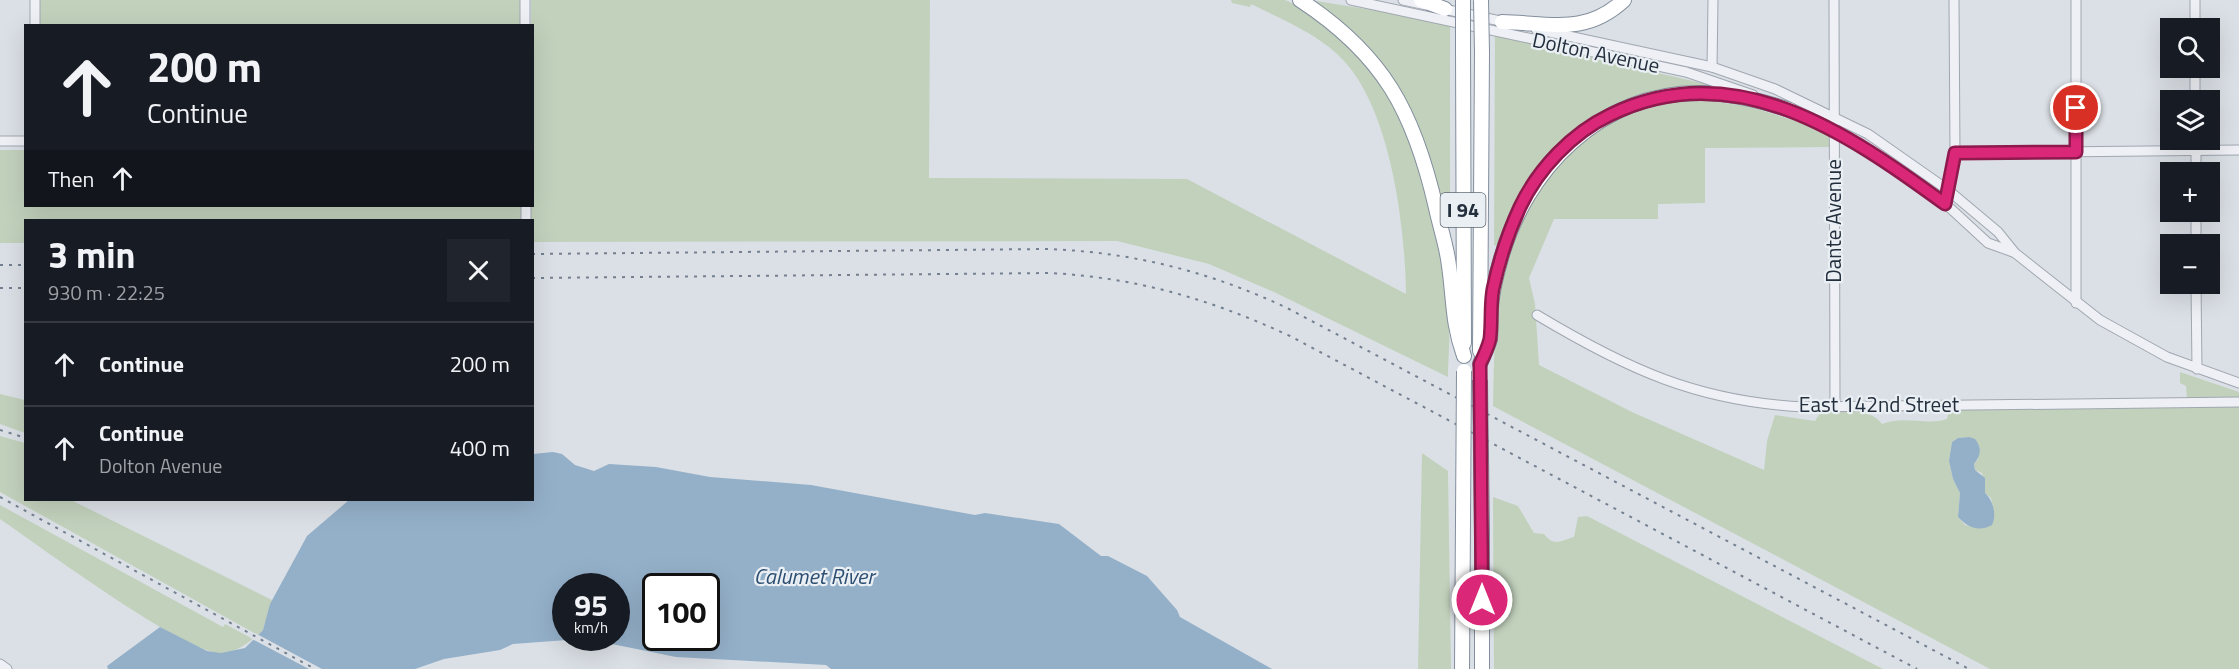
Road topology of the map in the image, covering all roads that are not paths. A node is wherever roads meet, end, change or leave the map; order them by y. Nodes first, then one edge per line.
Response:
1 (35, 0) edge
2 (525, 0) edge
3 (1300, 0) edge
4 (1351, 0) edge
5 (1403, 0) edge
6 (1421, 0) edge
7 (1463, 0) edge
8 (1481, 0) edge
9 (1624, 0) edge
10 (1713, 0) edge
11 (1834, 0) edge
12 (1954, 0) edge
13 (2076, 0) edge
14 (2195, 0) edge
15 (1445, 9) junction
16 (2195, 18) edge
17 (1502, 21) junction
18 (35, 24) edge
19 (525, 24) edge
20 (1712, 67) junction
21 (1790, 110) junction
22 (1835, 120) junction
23 (1834, 131) junction
24 (0, 141) edge
25 (24, 141) edge
26 (2196, 150) joint
27 (2220, 150) edge
28 (2239, 150) edge
29 (2076, 152) junction
30 (1955, 153) junction
31 (2196, 162) edge
32 (1948, 190) junction
33 (1945, 204) junction
34 (2015, 253) junction
35 (2196, 294) edge
36 (2076, 303) junction
37 (1537, 315) dead end
38 (1464, 356) junction
39 (1480, 364) junction
40 (2197, 369) junction
41 (2239, 383) edge
42 (2239, 402) edge
43 (1835, 406) junction
44 (0, 663) edge
45 (7, 669) edge
46 (1462, 669) edge
47 (1482, 669) edge

1 - 18 street
2 - 19 street
3 - 38 highway
4 - 21 street, Dolton Avenue
5 - 15 street, Dolton Avenue
6 - 15 highway
7 - 38 highway, I 94, bridge
8 - 39 highway, I 94, bridge
9 - 17 highway
10 - 20 street
11 - 22 street, Dante Avenue
12 - 30 street
13 - 29 street
14 - 16 street
15 - 17 street, Dolton Avenue
17 - 20 street, Dolton Avenue
20 - 22 street, Dolton Avenue
21 - 23 street, Dolton Avenue
21 - 39 highway
22 - 23 street, Dante Avenue
22 - 32 street, Dolton Avenue
23 - 33 street, Dolton Avenue
23 - 43 street, Dante Avenue
24 - 25 street
26 - 29 street
26 - 31 street
27 - 28 street
29 - 30 street
29 - 36 street
30 - 32 street
32 - 33 street
32 - 34 street, Dolton Avenue
33 - 34 street, Dolton Avenue
34 - 36 street
35 - 40 street
36 - 40 street
37 - 43 street, East 142nd Street
38 - 46 highway, I 94, bridge
39 - 47 highway, I 94, bridge
40 - 41 street
42 - 43 street, East 142nd Street
44 - 45 street

